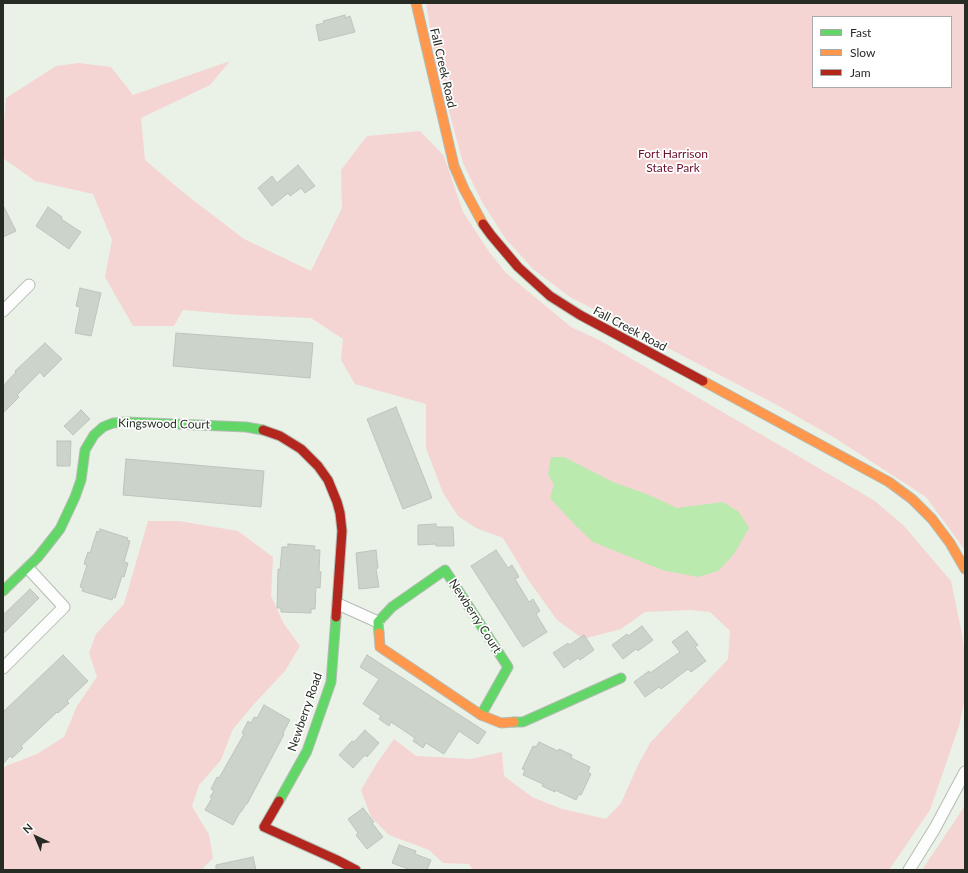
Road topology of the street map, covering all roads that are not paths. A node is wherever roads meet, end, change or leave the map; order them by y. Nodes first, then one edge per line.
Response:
1 (416, 3) edge
2 (29, 285) dead end
3 (3, 311) edge
4 (310, 456) joint
5 (28, 568) junction
6 (965, 569) edge
7 (3, 592) edge
8 (338, 604) junction
9 (378, 622) junction
10 (3, 668) edge
11 (621, 678) dead end
12 (481, 715) junction
13 (965, 772) edge
14 (356, 870) edge
15 (909, 870) edge

1 - 6 street, Fall Creek Road
2 - 3 street
4 - 5 street, Kingswood Court
4 - 8 street, Newberry Road
5 - 7 street, Kingswood Court
5 - 10 street
8 - 9 street
8 - 14 street, Newberry Road
9 - 12 street
9 - 12 street, Newberry Court
11 - 12 street
13 - 15 street

